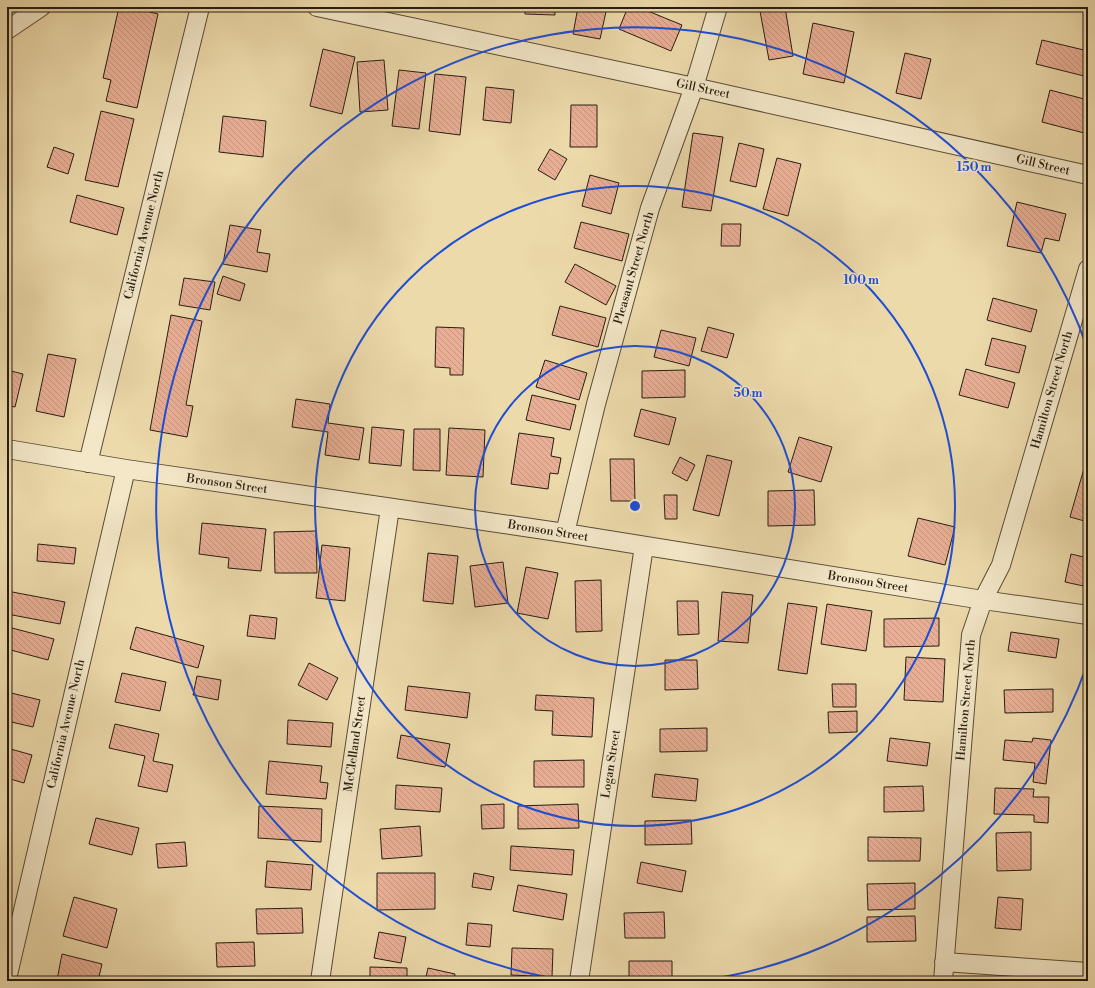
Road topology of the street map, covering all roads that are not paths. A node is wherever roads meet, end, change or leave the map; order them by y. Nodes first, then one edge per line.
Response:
1 (41, 7) edge
2 (200, 7) edge
3 (317, 7) edge
4 (718, 7) edge
5 (7, 30) edge
6 (694, 87) junction
7 (1088, 175) edge
8 (1088, 269) edge
9 (7, 449) edge
10 (88, 463) junction
11 (126, 469) junction
12 (390, 508) junction
13 (565, 533) junction
14 (644, 546) junction
15 (982, 600) junction
16 (1088, 615) edge
17 (944, 962) junction
18 (1088, 972) edge
19 (7, 979) edge
20 (320, 981) edge
21 (578, 981) edge
22 (943, 981) edge

1 - 5 street
2 - 10 street, California Avenue North
3 - 6 street, Gill Street
4 - 6 street, Pleasant Street North
6 - 7 street, Gill Street
6 - 13 street, Pleasant Street North
8 - 15 street, Hamilton Street North
9 - 10 street, Bronson Street
10 - 11 street, Bronson Street
11 - 12 street, Bronson Street
11 - 19 street, California Avenue North
12 - 13 street, Bronson Street
12 - 20 street, McClelland Street
13 - 14 street, Bronson Street
14 - 15 street, Bronson Street
14 - 21 street, Logan Street
15 - 16 street, Bronson Street
15 - 17 street, Hamilton Street North
17 - 18 street
17 - 22 street, Hamilton Street North

